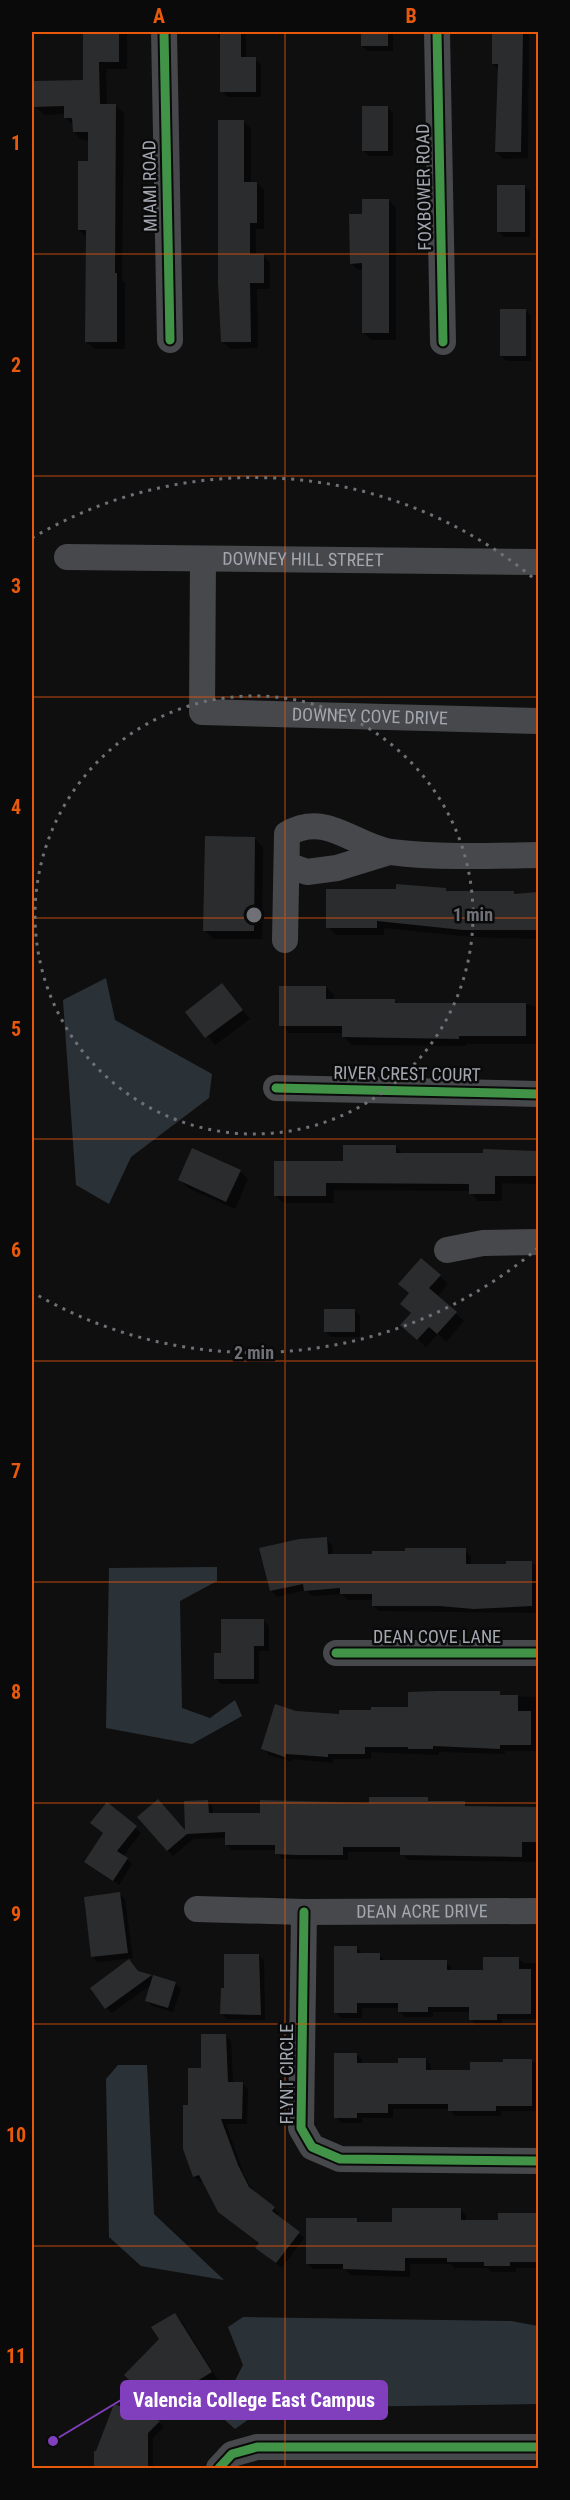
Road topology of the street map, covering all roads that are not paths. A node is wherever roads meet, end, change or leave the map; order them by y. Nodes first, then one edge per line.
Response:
1 (164, 32) edge
2 (437, 32) edge
3 (170, 340) dead end
4 (443, 342) dead end
5 (67, 557) dead end
6 (203, 559) junction
7 (538, 562) edge
8 (538, 722) edge
9 (390, 852) junction
10 (538, 855) edge
11 (287, 865) junction
12 (285, 940) dead end
13 (276, 1088) dead end
14 (538, 1094) edge
15 (538, 1242) edge
16 (447, 1250) dead end
17 (336, 1653) dead end
18 (538, 1653) edge
19 (197, 1909) dead end
20 (538, 1911) edge
21 (304, 1912) junction
22 (538, 2161) edge
23 (538, 2447) edge
24 (219, 2469) edge

1 - 3 street, MIAMI ROAD
2 - 4 street, FOXBOWER ROAD
5 - 6 street, DOWNEY HILL STREET
6 - 7 street, DOWNEY HILL STREET
6 - 8 street, DOWNEY COVE DRIVE
9 - 10 street
9 - 11 street
9 - 11 street
11 - 12 street
13 - 14 street, RIVER CREST COURT
15 - 16 street
17 - 18 street, DEAN COVE LANE
19 - 21 street, DEAN ACRE DRIVE
20 - 21 street, DEAN ACRE DRIVE
21 - 22 street, FLYNT CIRCLE
23 - 24 street

